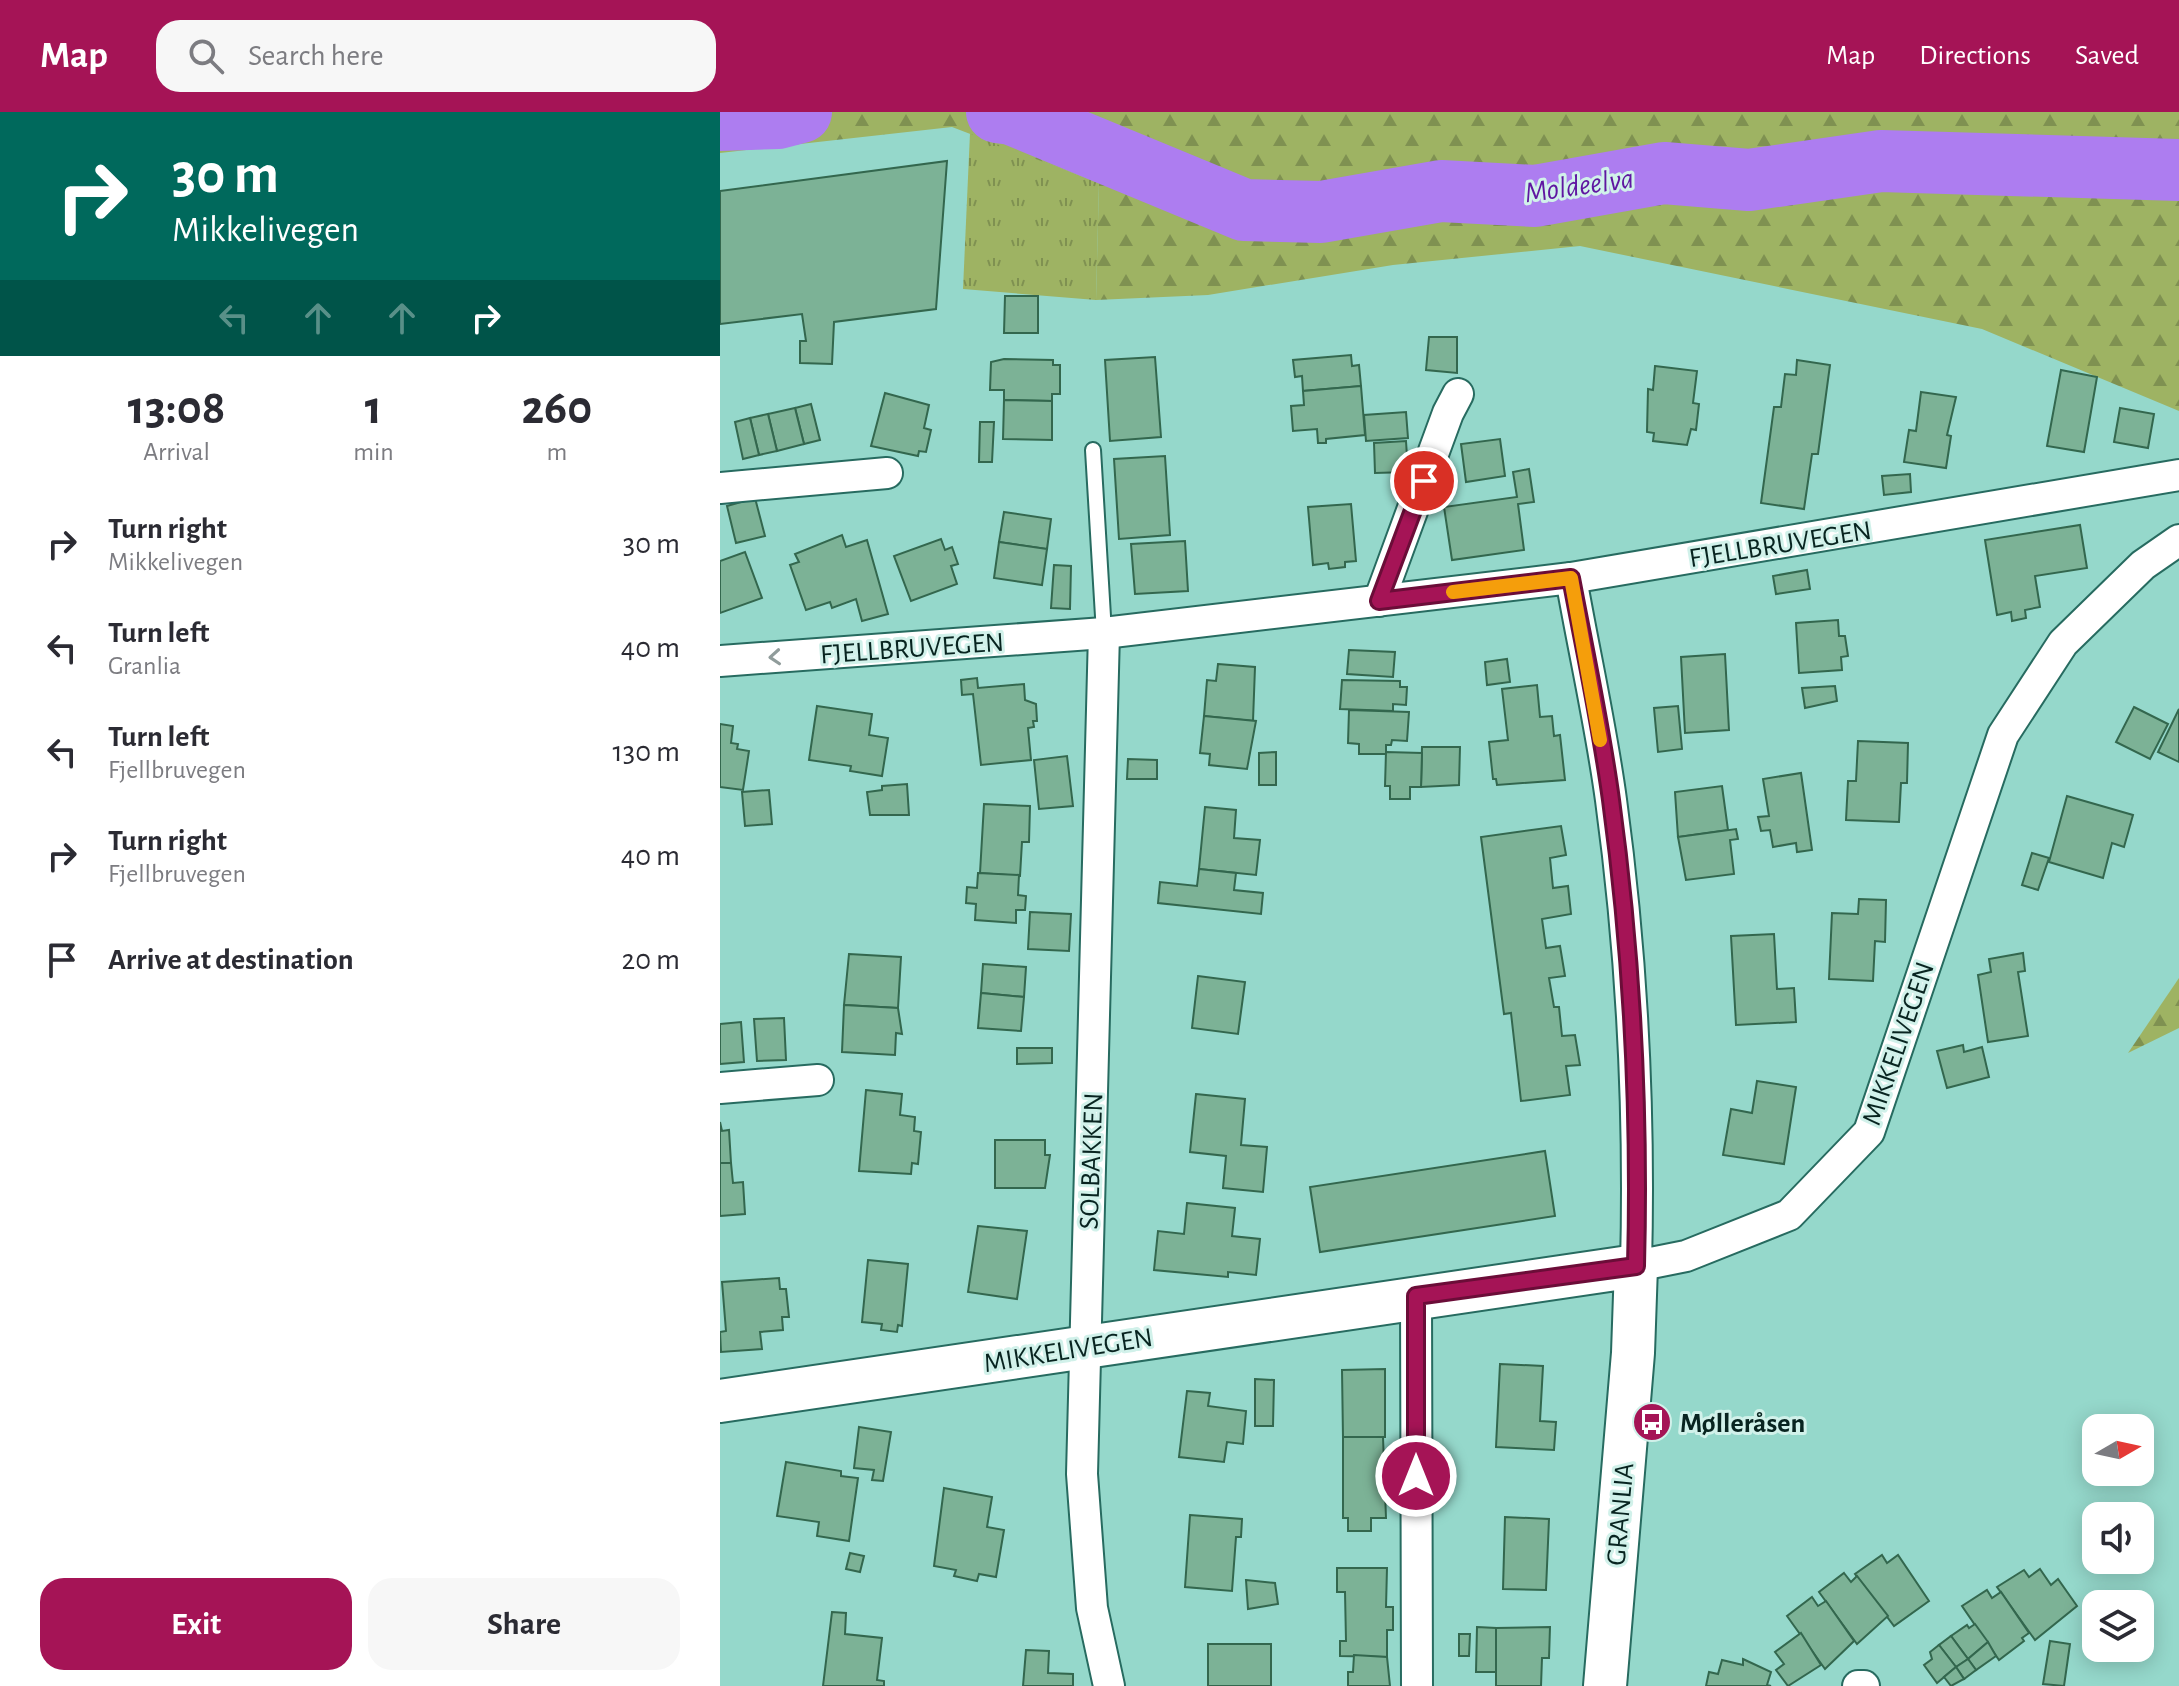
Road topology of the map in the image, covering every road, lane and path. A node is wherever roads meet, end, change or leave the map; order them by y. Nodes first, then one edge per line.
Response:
1 (1458, 394) dead end
2 (1093, 450) dead end
3 (887, 473) dead end
4 (2179, 475) edge
5 (720, 488) edge
6 (2179, 540) edge
7 (1571, 578) junction
8 (1379, 601) junction
9 (1104, 633) junction
10 (720, 661) edge
11 (818, 1080) dead end
12 (720, 1088) edge
13 (1636, 1266) junction
14 (1416, 1296) junction
15 (1085, 1347) junction
16 (720, 1401) edge
17 (1109, 1686) edge
18 (1417, 1686) edge
19 (1605, 1686) edge

1 - 8 street
2 - 9 lane
3 - 5 street
4 - 7 street, FJELLBRUVEGEN
6 - 13 street, MIKKELIVEGEN
7 - 8 street, FJELLBRUVEGEN
7 - 13 street, GRANLIA
8 - 9 street, FJELLBRUVEGEN
9 -> 10 street, FJELLBRUVEGEN
9 - 15 street, SOLBAKKEN
11 - 12 street
13 - 14 street, MIKKELIVEGEN
13 - 19 street, GRANLIA
14 - 15 street, MIKKELIVEGEN
14 - 18 street
15 - 16 street, MIKKELIVEGEN
15 - 17 street, SOLBAKKEN

